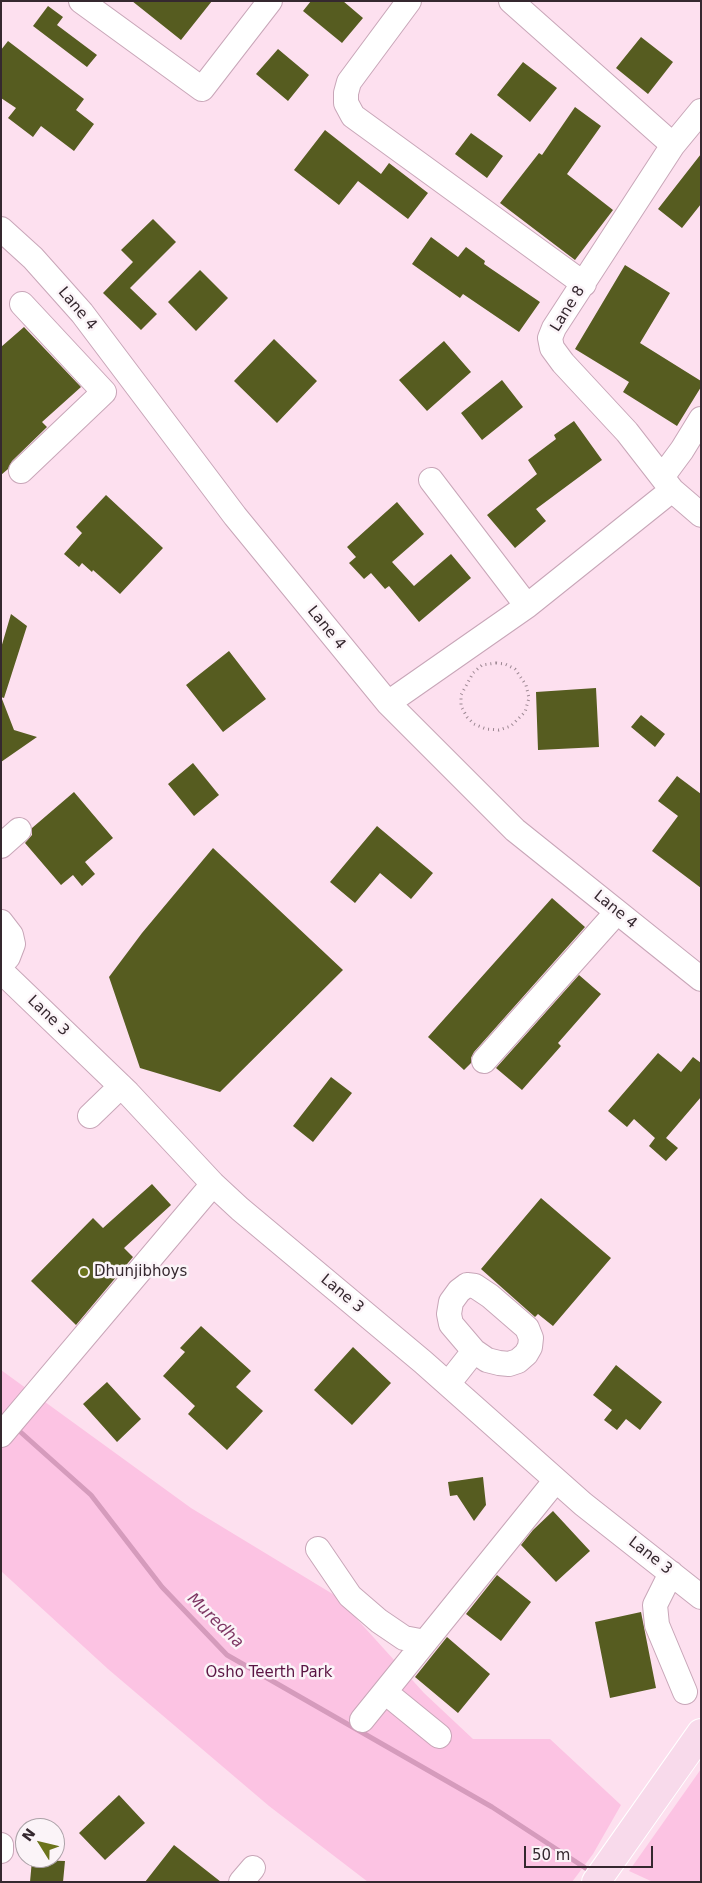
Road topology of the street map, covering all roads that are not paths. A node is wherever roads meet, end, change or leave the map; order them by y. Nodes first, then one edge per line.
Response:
1 (81, 1) edge
2 (270, 1) edge
3 (409, 1) edge
4 (511, 1) edge
5 (701, 111) edge
6 (673, 145) junction
7 (1, 229) edge
8 (584, 284) junction
9 (22, 304) dead end
10 (97, 333) junction
11 (69, 354) junction
12 (701, 419) edge
13 (22, 471) dead end
14 (431, 480) dead end
15 (667, 484) junction
16 (701, 515) edge
17 (527, 606) junction
18 (388, 703) junction
19 (19, 830) dead end
20 (1, 846) edge
21 (617, 912) junction
22 (1, 922) edge
23 (1, 965) edge
24 (1, 971) edge
25 (701, 979) edge
26 (484, 1061) dead end
27 (121, 1086) junction
28 (90, 1116) dead end
29 (213, 1184) junction
30 (474, 1351) dead end
31 (448, 1384) junction
32 (1, 1436) edge
33 (556, 1480) junction
34 (318, 1549) dead end
35 (671, 1573) junction
36 (701, 1597) edge
37 (425, 1642) junction
38 (385, 1692) junction
39 (685, 1692) dead end
40 (362, 1720) dead end
41 (701, 1733) edge
42 (439, 1736) dead end
43 (1, 1845) edge
44 (1, 1851) edge
45 (602, 1872) edge

1 - 2 street
3 - 8 street
4 - 6 street
5 - 6 street, Lane 8
6 - 8 street, Lane 8
7 - 10 street, Lane 4
8 - 15 street, Lane 8
9 - 11 street
10 - 11 street
10 - 18 street, Lane 4
11 - 13 street
12 - 15 street
14 - 17 street
15 - 16 street, Lane 8
15 - 17 street
17 - 18 street
18 - 21 street, Lane 4
19 - 20 street
21 - 25 street, Lane 4
21 - 26 street
22 - 23 street
24 - 27 street, Lane 3
27 - 28 street
27 - 29 street, Lane 3
29 - 31 street, Lane 3
29 - 32 street
30 - 31 street
31 - 33 street, Lane 3
33 - 35 street, Lane 3
33 - 37 street
34 - 37 street
35 - 36 street, Lane 3
35 - 39 street
37 - 38 street
38 - 40 street
38 - 42 street
41 - 45 main road
43 - 44 street

